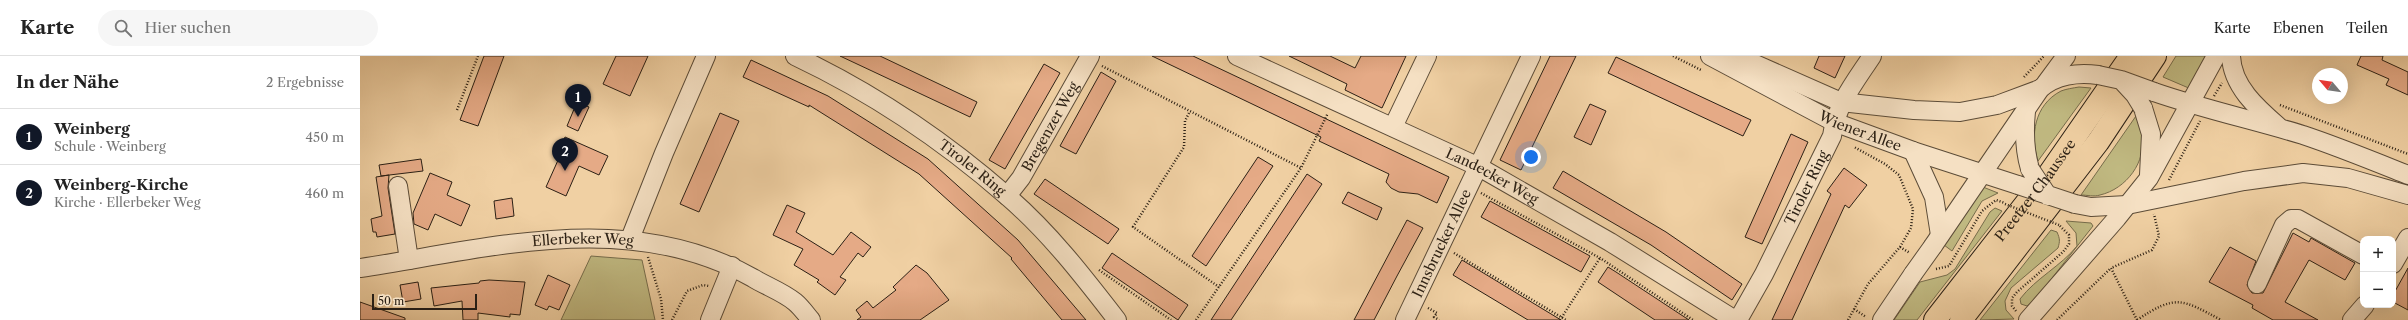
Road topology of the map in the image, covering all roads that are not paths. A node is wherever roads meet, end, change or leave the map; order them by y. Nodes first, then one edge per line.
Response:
1 (706, 56) edge
2 (795, 56) edge
3 (1237, 56) edge
4 (1427, 56) edge
5 (1531, 56) edge
6 (1710, 56) edge
7 (1737, 56) edge
8 (1872, 56) edge
9 (2066, 56) edge
10 (2131, 56) edge
11 (2155, 56) edge
12 (2216, 56) edge
13 (2231, 56) edge
14 (1090, 57) edge
15 (2121, 80) junction
16 (2043, 86) junction
17 (1841, 102) junction
18 (2190, 105) junction
19 (2027, 108) junction
20 (1834, 122) junction
21 (1393, 127) junction
22 (2281, 129) junction
23 (1912, 151) junction
24 (1479, 167) junction
25 (1983, 173) junction
26 (2408, 175) edge
27 (2148, 178) junction
28 (398, 186) dead end
29 (2408, 195) edge
30 (1007, 196) junction
31 (2048, 196) junction
32 (2128, 205) junction
33 (2408, 238) edge
34 (630, 239) junction
35 (1936, 240) junction
36 (2360, 253) edge
37 (2396, 259) edge
38 (409, 260) junction
39 (732, 266) junction
40 (360, 268) edge
41 (2257, 284) dead end
42 (2362, 308) edge
43 (2024, 317) edge
44 (1874, 318) edge
45 (710, 320) edge
46 (811, 320) edge
47 (1117, 320) edge
48 (1404, 320) edge
49 (1737, 320) edge
50 (1935, 320) edge
51 (1961, 320) edge
52 (2352, 320) edge

1 - 34 street
2 - 30 street, Tiroler Ring
3 - 21 street, Landecker Weg
4 - 21 street
5 - 24 street, Innsbrucker Allee
6 - 20 street, Wiener Allee
7 - 17 street, Wiener Allee
8 - 17 street, Tiroler Ring
9 - 16 street
10 - 50 highway, Preetzer Chaussee
11 - 51 highway, Preetzer Chaussee
12 - 18 street
13 - 22 street
14 - 30 street, Bregenzer Weg
15 - 16 street, bridge
15 - 18 street, bridge
15 - 27 street, bridge
16 - 17 street, Wiener Allee
16 - 19 street
17 - 20 street, Tiroler Ring
18 - 22 street
18 - 27 street
19 - 25 street
19 - 31 street, bridge
20 - 23 street, Wiener Allee
20 - 49 street, Tiroler Ring
21 - 24 street, Landecker Weg
22 - 26 street
23 - 25 street, Wiener Allee
23 - 35 street
24 - 48 street, Innsbrucker Allee
24 - 49 street, Landecker Weg
25 - 31 street, Wiener Allee, bridge
25 - 35 street
27 - 32 street
28 - 38 street
29 - 32 street
30 - 47 street, Tiroler Ring
31 - 32 street, bridge
32 - 43 street
33 - 37 street
34 - 38 street, Ellerbeker Weg
34 - 39 street, Ellerbeker Weg
35 - 44 street, bridge
36 - 41 street
38 - 40 street, Ellerbeker Weg
39 - 45 street
39 - 46 street, Ellerbeker Weg
42 - 52 street

